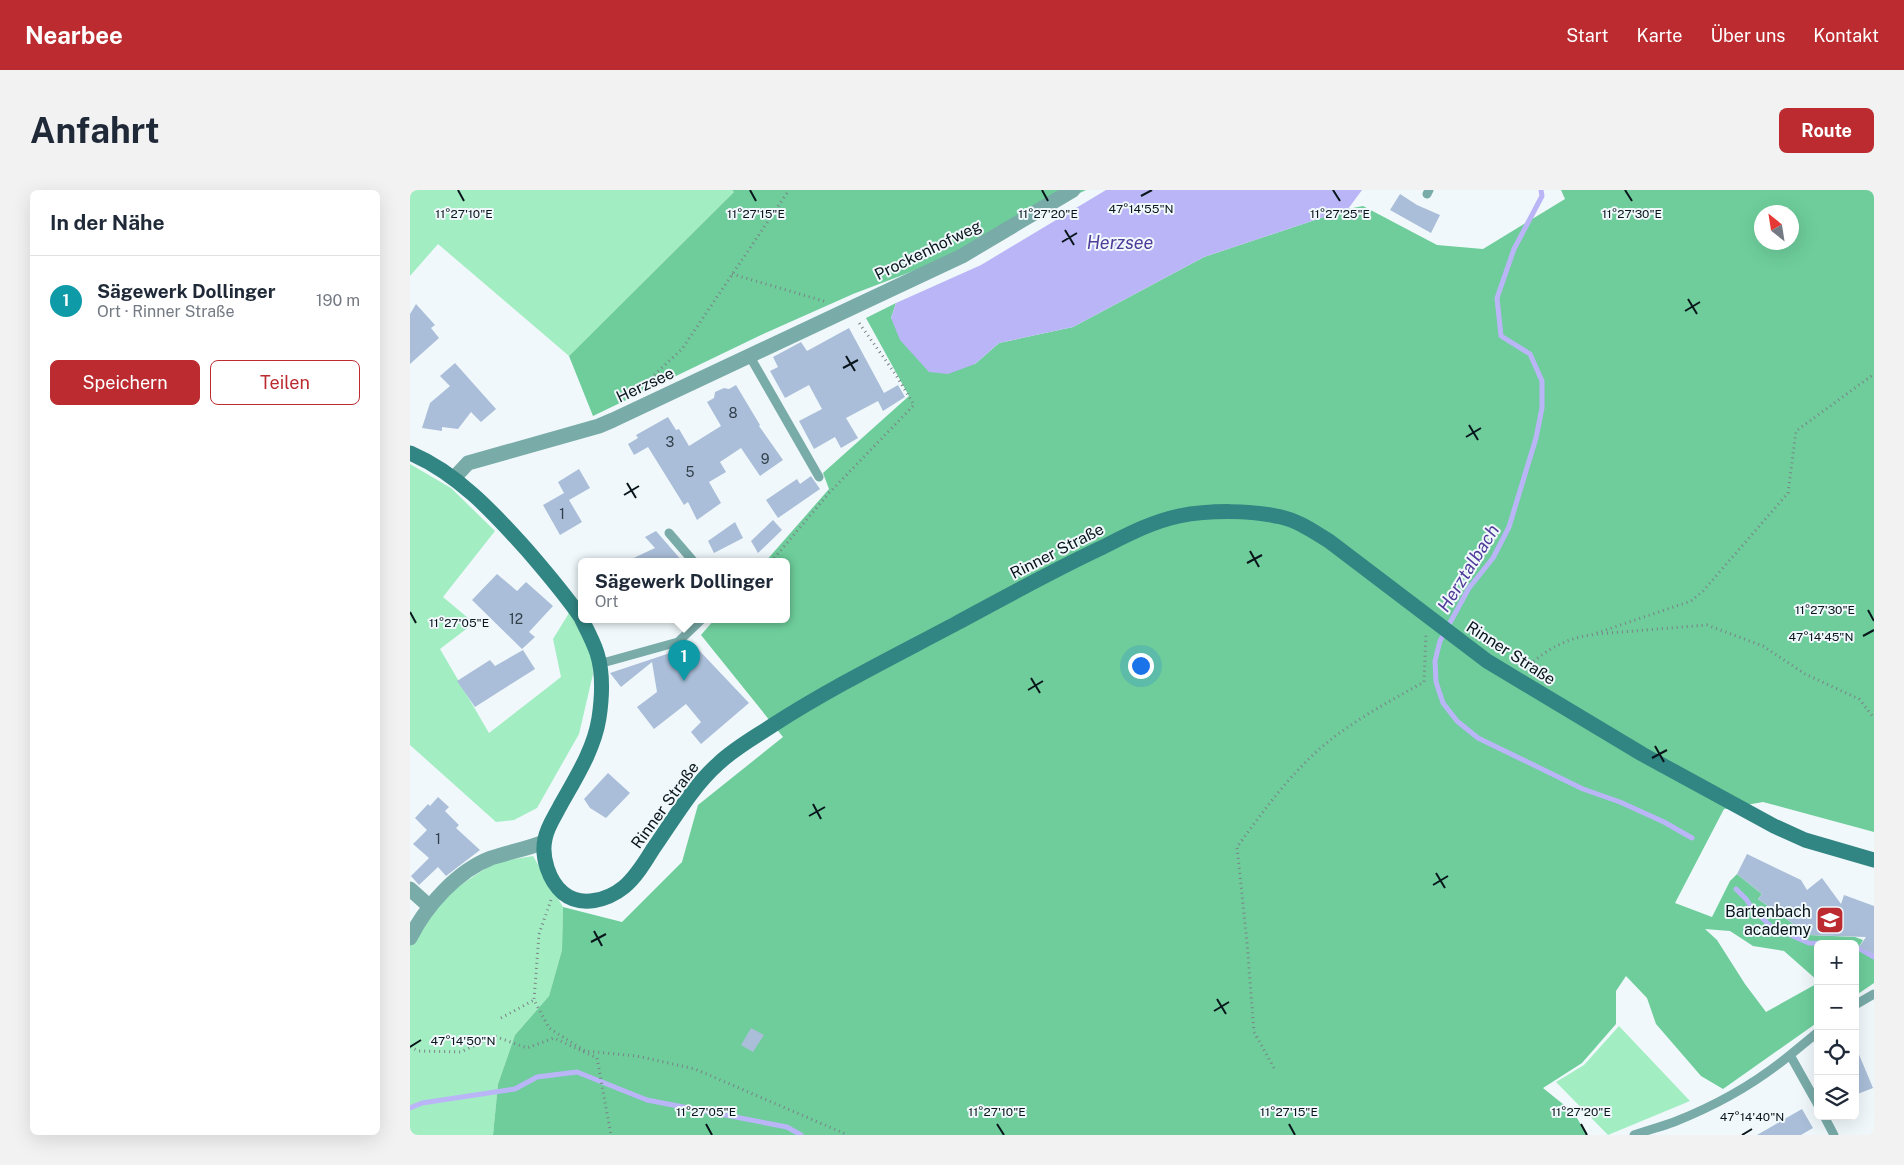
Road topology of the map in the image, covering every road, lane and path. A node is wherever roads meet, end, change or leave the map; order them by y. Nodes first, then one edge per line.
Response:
1 (790, 190) edge
2 (1073, 190) edge
3 (732, 274) junction
4 (848, 308) junction
5 (749, 355) junction
6 (1874, 374) edge
7 (634, 394) dead end
8 (410, 453) edge
9 (819, 477) dead end
10 (454, 478) junction
11 (669, 533) dead end
12 (691, 558) edge
13 (775, 558) edge
14 (578, 614) edge
15 (1432, 620) junction
16 (583, 623) edge
17 (699, 623) edge
18 (1591, 635) junction
19 (599, 664) junction
20 (1515, 679) junction
21 (1874, 718) edge
22 (544, 842) junction
23 (1874, 860) edge
24 (556, 886) junction
25 (410, 889) edge
26 (429, 906) junction
27 (410, 938) edge
28 (1874, 994) edge
29 (534, 1000) junction
30 (1859, 1003) edge
31 (501, 1018) dead end
32 (1814, 1035) edge
33 (410, 1047) edge
34 (1790, 1055) junction
35 (1274, 1068) dead end
36 (1814, 1097) edge
37 (1826, 1120) edge
38 (612, 1135) edge
39 (848, 1135) edge
40 (1634, 1135) edge
41 (1834, 1135) edge

1 - 3 path
2 - 4 street, Prockenhofweg
3 - 4 path
3 - 7 path
4 - 5 street, Herzsee
4 - 13 path
5 - 9 lane
5 - 10 street, Herzsee
6 - 18 path
8 - 10 main road
10 - 14 main road
11 - 12 lane
15 - 20 main road, Rinner Straße
15 - 24 main road, Rinner Straße
15 - 35 path
16 - 19 main road
17 - 19 lane
18 - 20 path
18 - 21 path
19 - 22 main road
20 - 23 main road, Rinner Straße
22 - 24 main road
22 - 26 street
24 - 29 path
25 - 26 street
26 - 27 street
28 - 30 lane
29 - 31 path
29 - 39 path
32 - 34 lane
33 - 38 path
34 - 36 lane
34 - 40 lane
37 - 41 lane

